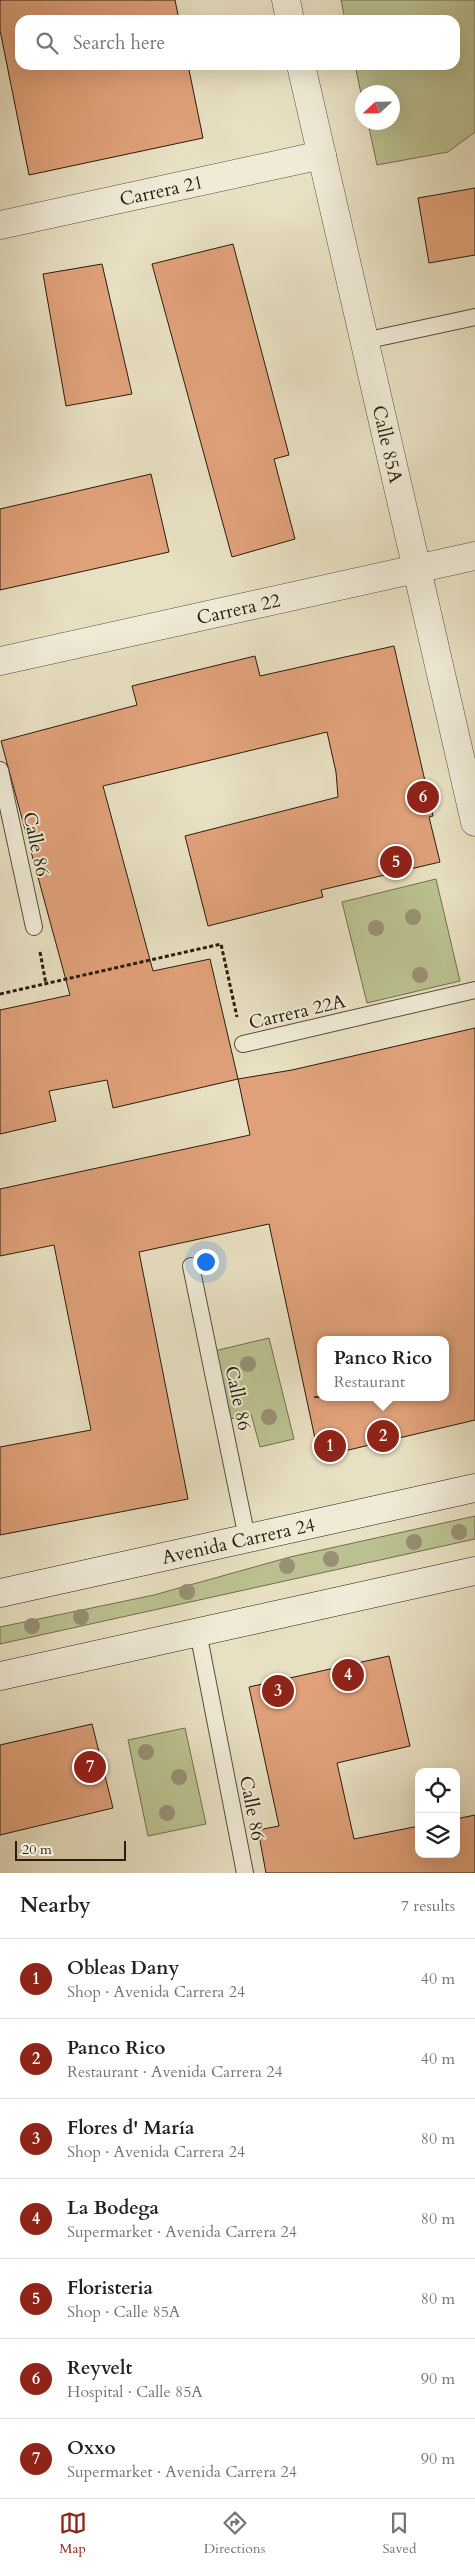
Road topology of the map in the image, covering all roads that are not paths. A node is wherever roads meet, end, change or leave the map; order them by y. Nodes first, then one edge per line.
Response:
1 (286, 0) edge
2 (289, 15) edge
3 (302, 70) edge
4 (322, 155) junction
5 (0, 226) edge
6 (475, 317) edge
7 (364, 341) junction
8 (475, 556) edge
9 (417, 569) junction
10 (0, 661) edge
11 (0, 770) edge
12 (475, 822) edge
13 (34, 927) dead end
14 (475, 990) edge
15 (243, 1044) road end
16 (191, 1266) dead end
17 (475, 1488) edge
18 (247, 1538) junction
19 (475, 1571) edge
20 (0, 1593) edge
21 (198, 1632) junction
22 (0, 1676) edge
23 (245, 1873) edge

1 - 2 street
3 - 4 street, Calle 85A
4 - 5 street, Carrera 21
4 - 7 street, Calle 85A
6 - 7 lane
7 - 9 street, Calle 85A
8 - 9 street, Carrera 22
9 - 10 street, Carrera 22
9 - 12 street, Calle 85A
11 - 13 lane, Calle 86
14 - 15 lane, Carrera 22A
16 - 18 lane, Calle 86
17 - 18 street, Avenida Carrera 24
18 - 20 street, Avenida Carrera 24
19 - 21 street
21 - 22 street
21 - 23 lane, Calle 86

